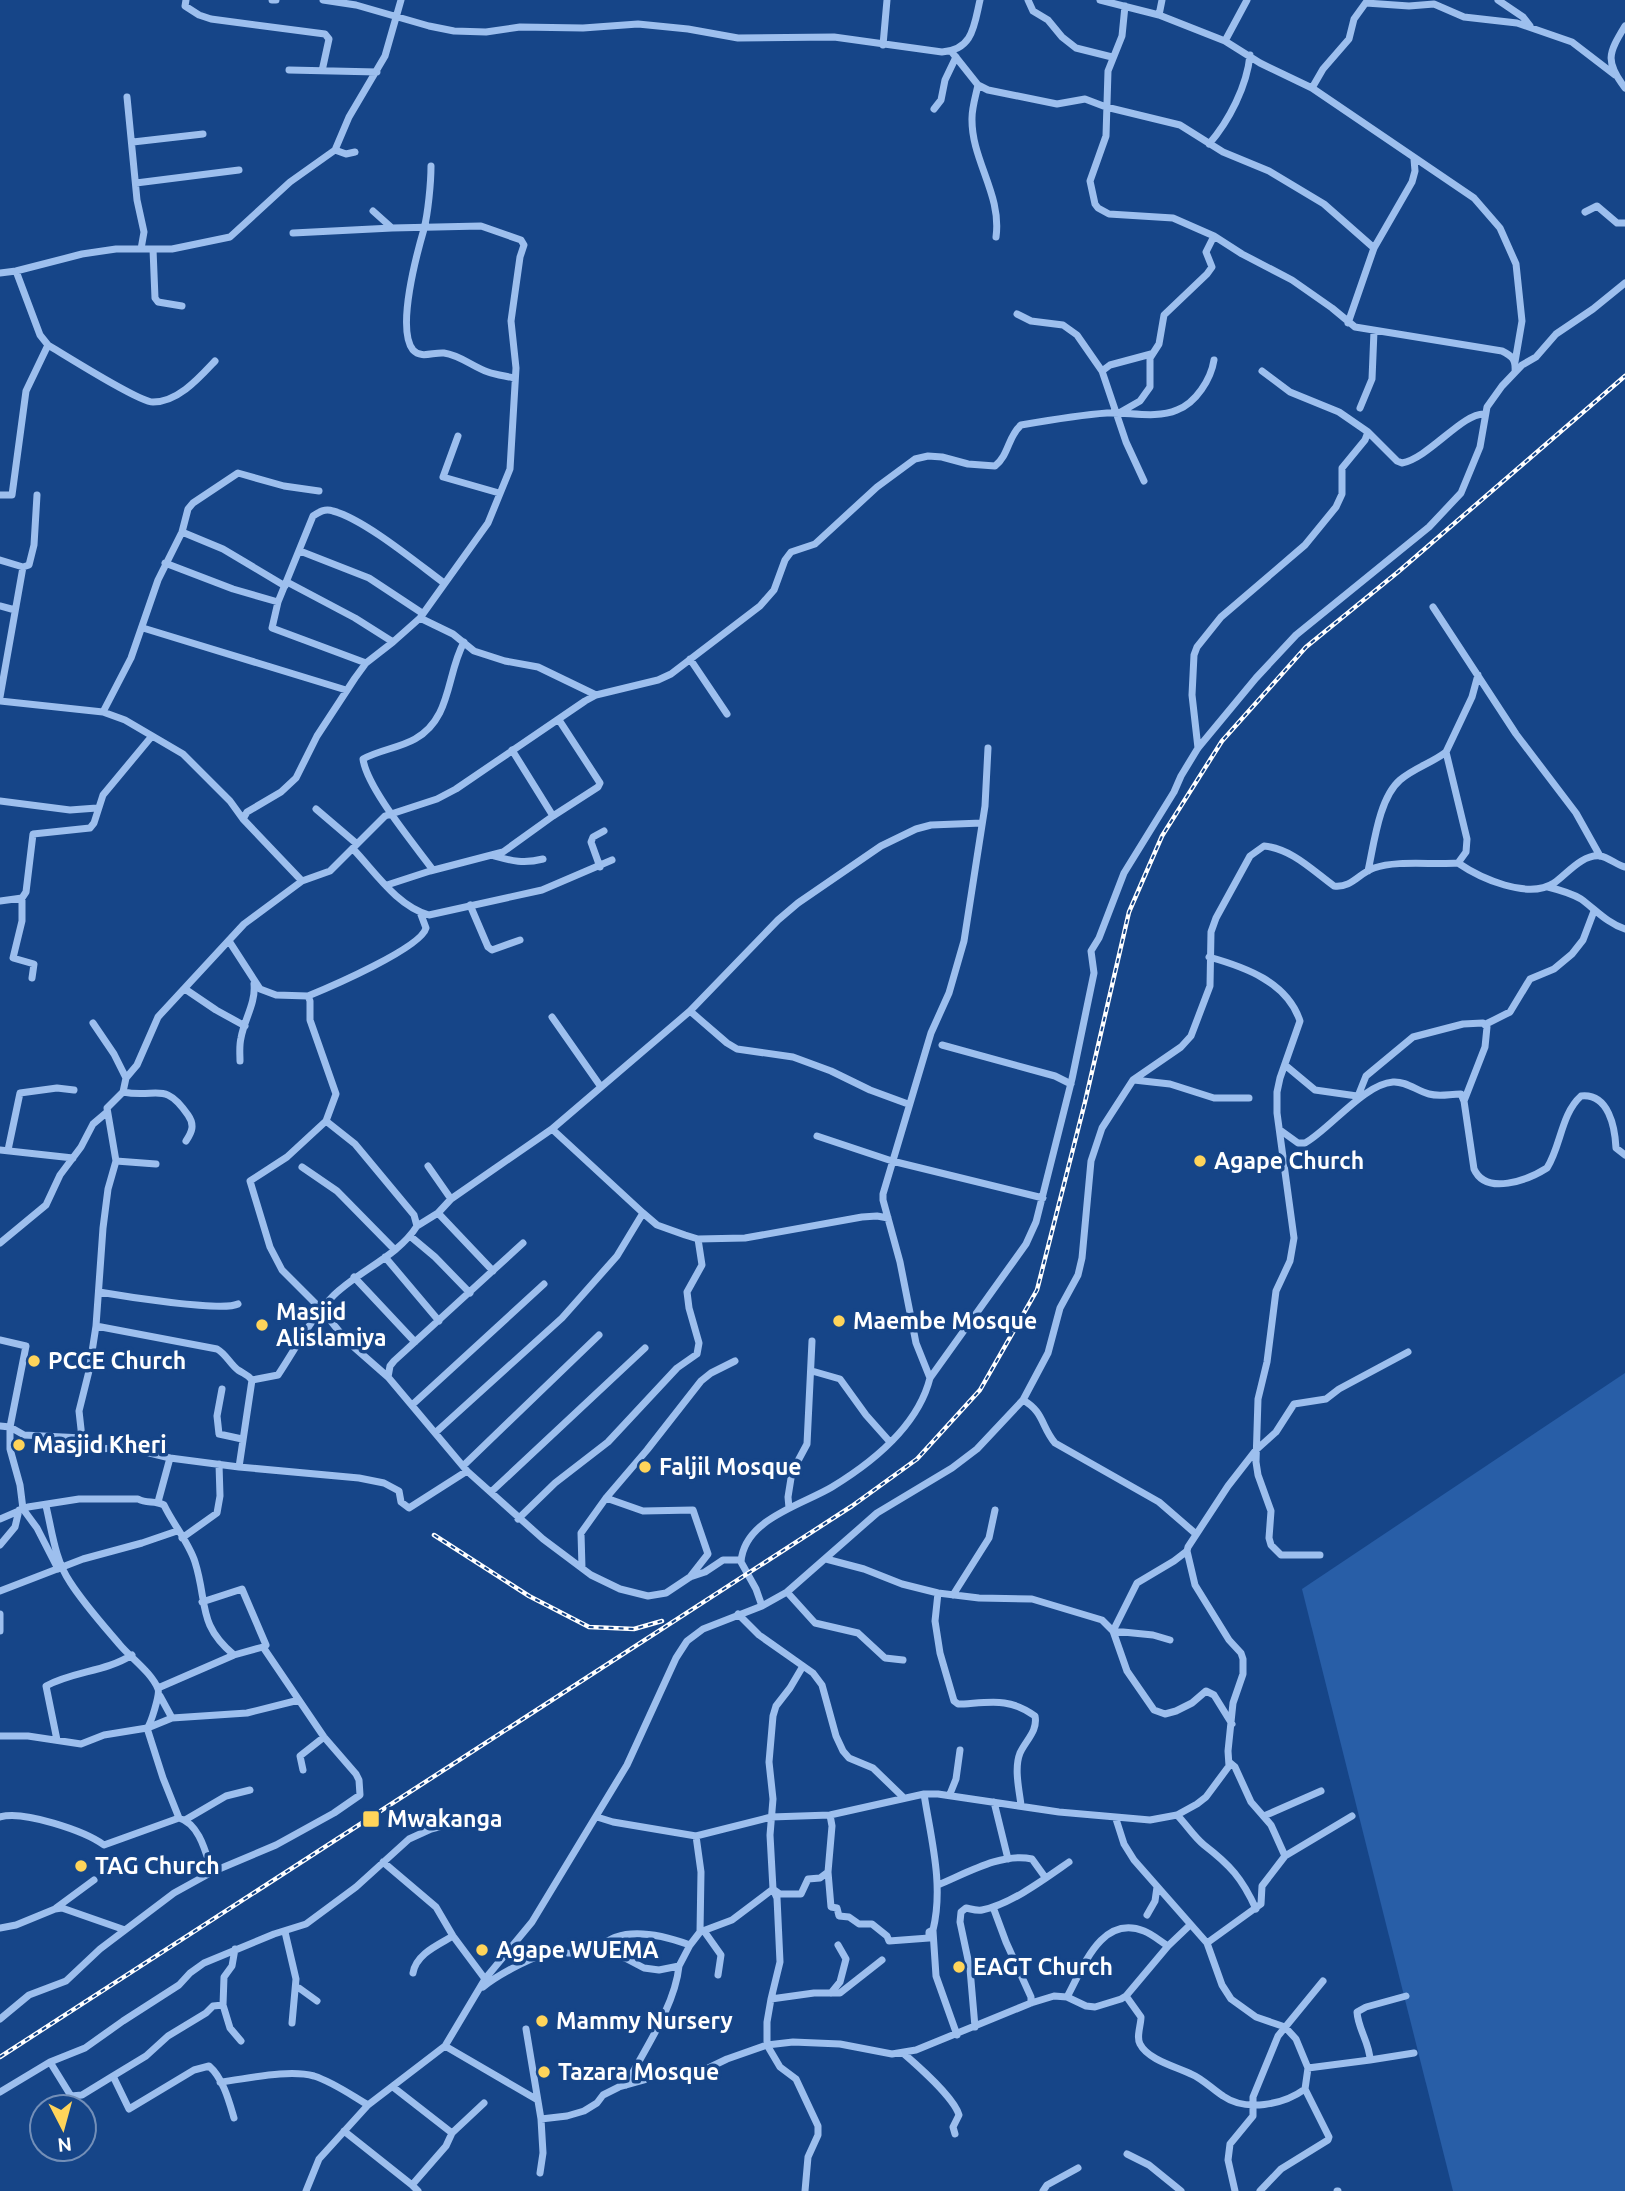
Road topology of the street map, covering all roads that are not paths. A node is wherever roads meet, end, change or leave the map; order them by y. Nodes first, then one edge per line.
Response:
1 (186, 0) edge
2 (323, 0) edge
3 (401, 0) edge
4 (887, 0) edge
5 (980, 0) edge
6 (1028, 0) edge
7 (1100, 0) edge
8 (1162, 0) edge
9 (1247, 0) edge
10 (1498, 0) edge
11 (1367, 1) edge
12 (1125, 6) junction
13 (1159, 15) junction
14 (397, 17) junction
15 (1625, 26) edge
16 (1530, 27) junction
17 (1226, 41) junction
18 (883, 45) junction
19 (953, 54) junction
20 (1250, 55) junction
21 (1112, 57) junction
22 (289, 70) dead end
23 (323, 71) junction
24 (377, 72) junction
25 (1615, 75) junction
26 (978, 85) junction
27 (1312, 88) junction
28 (1625, 88) edge
29 (127, 97) dead end
30 (1105, 107) junction
31 (934, 109) dead end
32 (203, 134) dead end
33 (133, 142) junction
34 (1209, 144) junction
35 (335, 150) junction
36 (355, 152) dead end
37 (1414, 159) junction
38 (431, 166) dead end
39 (239, 170) dead end
40 (136, 183) junction
41 (373, 211) dead end
42 (1585, 212) dead end
43 (1625, 223) edge
44 (393, 228) junction
45 (424, 228) junction
46 (293, 233) dead end
47 (1214, 236) junction
48 (996, 237) dead end
49 (141, 248) junction
50 (1374, 248) junction
51 (153, 249) junction
52 (16, 271) junction
53 (0, 273) edge
54 (1625, 283) edge
55 (182, 306) dead end
56 (1017, 314) dead end
57 (1348, 323) junction
58 (1374, 331) junction
59 (48, 345) junction
60 (1151, 354) junction
61 (1214, 360) dead end
62 (215, 361) dead end
63 (1516, 362) junction
64 (1262, 370) dead end
65 (1101, 371) junction
66 (1515, 372) junction
67 (514, 377) junction
68 (1360, 408) dead end
69 (1117, 413) junction
70 (1485, 414) junction
71 (1368, 432) junction
72 (458, 436) dead end
73 (1144, 481) dead end
74 (319, 491) dead end
75 (499, 494) junction
76 (0, 495) edge
77 (37, 495) dead end
78 (182, 532) junction
79 (300, 551) junction
80 (0, 560) edge
81 (165, 563) junction
82 (23, 567) junction
83 (444, 583) junction
84 (286, 584) junction
85 (278, 602) junction
86 (0, 606) edge
87 (1433, 607) dead end
88 (15, 610) junction
89 (421, 615) junction
90 (143, 628) junction
91 (393, 642) junction
92 (464, 642) junction
93 (690, 659) junction
94 (366, 663) junction
95 (1478, 675) junction
96 (346, 690) junction
97 (596, 695) junction
98 (0, 699) edge
99 (103, 712) junction
100 (727, 714) dead end
101 (559, 720) junction
102 (152, 736) junction
103 (988, 748) dead end
104 (1198, 748) junction
105 (512, 750) junction
106 (1446, 752) junction
107 (0, 801) edge
108 (97, 808) junction
109 (316, 809) dead end
110 (391, 814) junction
111 (553, 816) junction
112 (243, 820) junction
113 (982, 823) junction
114 (604, 831) dead end
115 (356, 847) junction
116 (494, 856) junction
117 (1600, 856) junction
118 (542, 859) dead end
119 (612, 860) dead end
120 (1458, 863) junction
121 (600, 867) junction
122 (1625, 867) edge
123 (433, 870) junction
124 (1368, 871) junction
125 (302, 881) junction
126 (387, 885) junction
127 (1547, 887) junction
128 (22, 898) junction
129 (0, 901) edge
130 (470, 905) junction
131 (1594, 911) junction
132 (420, 912) junction
133 (1625, 929) edge
134 (520, 940) dead end
135 (229, 941) junction
136 (1209, 957) junction
137 (32, 978) dead end
138 (254, 983) junction
139 (185, 989) junction
140 (308, 996) junction
141 (690, 1011) junction
142 (552, 1017) dead end
143 (93, 1023) dead end
144 (1486, 1024) junction
145 (245, 1026) junction
146 (942, 1045) dead end
147 (240, 1061) dead end
148 (1285, 1065) junction
149 (126, 1078) junction
150 (1133, 1080) junction
151 (1070, 1084) junction
152 (601, 1087) junction
153 (74, 1090) dead end
154 (123, 1092) junction
155 (1249, 1098) dead end
156 (1356, 1099) junction
157 (1464, 1101) junction
158 (908, 1104) junction
159 (106, 1113) junction
160 (326, 1121) junction
161 (552, 1129) junction
162 (1280, 1130) junction
163 (817, 1136) dead end
164 (186, 1141) dead end
165 (4, 1150) edge
166 (1625, 1155) edge
167 (73, 1158) junction
168 (116, 1161) junction
169 (892, 1161) junction
170 (156, 1164) dead end
171 (428, 1166) dead end
172 (302, 1167) dead end
173 (1043, 1198) junction
174 (451, 1199) junction
175 (883, 1200) junction
176 (438, 1213) junction
177 (643, 1213) junction
178 (877, 1216) junction
179 (888, 1218) junction
180 (417, 1226) junction
181 (410, 1236) junction
182 (698, 1239) junction
183 (0, 1243) edge
184 (523, 1243) dead end
185 (394, 1250) junction
186 (385, 1257) junction
187 (493, 1271) junction
188 (354, 1277) junction
189 (544, 1284) dead end
190 (99, 1292) junction
191 (470, 1293) junction
192 (238, 1304) dead end
193 (321, 1309) junction
194 (439, 1321) junction
195 (96, 1326) junction
196 (599, 1335) dead end
197 (0, 1340) edge
198 (812, 1341) dead end
199 (415, 1342) junction
200 (645, 1348) dead end
201 (1408, 1352) dead end
202 (735, 1362) dead end
203 (812, 1371) junction
204 (388, 1377) junction
205 (930, 1378) junction
206 (251, 1380) junction
207 (222, 1389) dead end
208 (1023, 1400) junction
209 (412, 1405) junction
210 (0, 1426) edge
211 (10, 1427) junction
212 (435, 1433) junction
213 (82, 1438) junction
214 (242, 1439) junction
215 (890, 1442) junction
216 (1256, 1450) junction
217 (170, 1458) junction
218 (219, 1464) junction
219 (239, 1467) junction
220 (465, 1468) junction
221 (491, 1492) junction
222 (606, 1498) junction
223 (158, 1502) junction
224 (46, 1506) junction
225 (789, 1508) junction
226 (21, 1510) junction
227 (995, 1510) dead end
228 (0, 1519) edge
229 (518, 1519) junction
230 (179, 1534) junction
231 (1196, 1534) junction
232 (0, 1545) edge
233 (1187, 1551) junction
234 (1320, 1555) dead end
235 (826, 1559) junction
236 (741, 1560) junction
237 (60, 1568) junction
238 (582, 1568) junction
239 (690, 1577) junction
240 (0, 1591) edge
241 (787, 1592) junction
242 (938, 1593) junction
243 (953, 1595) junction
244 (202, 1602) junction
245 (762, 1606) junction
246 (738, 1614) junction
247 (0, 1617) edge
248 (0, 1631) edge
249 (1113, 1631) junction
250 (1170, 1640) dead end
251 (266, 1645) dead end
252 (132, 1655) junction
253 (234, 1655) junction
254 (903, 1660) dead end
255 (803, 1666) junction
256 (159, 1692) junction
257 (299, 1700) junction
258 (172, 1718) junction
259 (1232, 1724) junction
260 (148, 1727) junction
261 (0, 1736) edge
262 (324, 1737) junction
263 (57, 1740) junction
264 (960, 1750) dead end
265 (1230, 1762) junction
266 (303, 1770) dead end
267 (250, 1790) dead end
268 (1321, 1791) dead end
269 (924, 1794) junction
270 (950, 1794) junction
271 (904, 1798) junction
272 (994, 1802) junction
273 (1021, 1805) junction
274 (830, 1815) junction
275 (1177, 1815) junction
276 (1264, 1816) junction
277 (1352, 1816) dead end
278 (0, 1817) edge
279 (597, 1817) junction
280 (771, 1817) junction
281 (461, 1818) dead end
282 (182, 1819) junction
283 (1116, 1819) junction
284 (696, 1836) junction
285 (1285, 1856) junction
286 (1008, 1859) junction
287 (383, 1862) junction
288 (1069, 1862) dead end
289 (212, 1872) junction
290 (828, 1872) junction
291 (1045, 1877) junction
292 (94, 1880) dead end
293 (938, 1885) junction
294 (1157, 1887) junction
295 (773, 1889) junction
296 (993, 1906) junction
297 (55, 1909) junction
298 (1256, 1909) junction
299 (1147, 1915) dead end
300 (1190, 1925) junction
301 (0, 1928) edge
302 (125, 1930) junction
303 (933, 1930) junction
304 (285, 1931) junction
305 (702, 1931) junction
306 (453, 1936) junction
307 (1207, 1943) junction
308 (690, 1945) junction
309 (838, 1945) dead end
310 (1168, 1946) junction
311 (235, 1950) junction
312 (592, 1950) junction
313 (882, 1960) dead end
314 (679, 1966) junction
315 (413, 1973) dead end
316 (718, 1975) dead end
317 (485, 1979) junction
318 (1324, 1981) dead end
319 (296, 1989) junction
320 (831, 1993) junction
321 (475, 1994) junction
322 (1406, 1996) dead end
323 (1068, 1997) junction
324 (1126, 1997) junction
325 (771, 1999) junction
326 (317, 2001) dead end
327 (1031, 2003) junction
328 (223, 2005) junction
329 (0, 2019) edge
330 (292, 2023) dead end
331 (975, 2027) junction
332 (1285, 2027) junction
333 (526, 2029) dead end
334 (957, 2035) junction
335 (241, 2041) dead end
336 (767, 2045) junction
337 (445, 2046) junction
338 (903, 2053) junction
339 (1414, 2053) dead end
340 (1370, 2060) junction
341 (50, 2062) junction
342 (1308, 2068) junction
343 (113, 2076) junction
344 (220, 2082) junction
345 (626, 2085) junction
346 (393, 2087) junction
347 (1305, 2089) junction
348 (0, 2092) edge
349 (536, 2099) junction
350 (484, 2103) dead end
351 (368, 2105) junction
352 (1253, 2106) junction
353 (234, 2118) dead end
354 (541, 2119) junction
355 (344, 2131) junction
356 (452, 2133) junction
357 (955, 2134) dead end
358 (1127, 2154) dead end
359 (1078, 2168) dead end
360 (540, 2173) dead end
361 (415, 2188) edge
362 (308, 2191) edge
363 (805, 2191) edge
364 (1043, 2191) edge
365 (1181, 2191) edge
366 (1235, 2191) edge
367 (1260, 2191) edge

1 - 23 street
2 - 14 street
3 - 14 street
4 - 18 street
5 - 19 street
6 - 21 street
7 - 12 street
8 - 13 street
9 - 17 street
10 - 16 street
11 - 16 street
11 - 27 street
12 - 13 street
12 - 21 street
13 - 17 street
14 - 18 street
14 - 24 street
15 - 25 street
16 - 25 street
17 - 20 street
18 - 19 street
19 - 26 street
19 - 31 street
20 - 27 street
20 - 34 street
21 - 30 street
22 - 23 street
23 - 24 street
24 - 35 street
25 - 28 street
26 - 30 street
26 - 48 street
27 - 37 street
29 - 33 street
30 - 34 street
30 - 47 street
32 - 33 street
33 - 40 street
34 - 50 street
35 - 36 street
35 - 51 street
37 - 50 street
37 - 63 street
38 - 45 street
39 - 40 street
40 - 49 street
41 - 44 street
42 - 43 street
44 - 45 street
44 - 46 street
45 - 67 street
45 - 67 street
47 - 57 street
47 - 60 street
49 - 51 street
49 - 52 street
50 - 57 street
51 - 55 street
52 - 53 street
52 - 59 street
54 - 66 street
56 - 65 street
57 - 58 street
58 - 63 street
58 - 68 street
59 - 62 street
59 - 76 street
60 - 65 street
60 - 69 street
61 - 69 street
63 - 66 street
64 - 71 street
65 - 69 street
66 - 70 street
67 - 75 street
69 - 73 street
69 - 93 street
70 - 71 street
70 - 104 street
71 - 104 street
72 - 75 street
74 - 78 street
75 - 83 street
77 - 82 street
78 - 81 street
78 - 84 street
79 - 83 street
79 - 84 street
79 - 89 street
80 - 82 street
81 - 85 street
81 - 90 street
82 - 88 street
83 - 89 street
84 - 85 street
84 - 91 street
85 - 94 street
86 - 88 street
87 - 95 street
88 - 98 street
89 - 91 street
89 - 92 street
90 - 96 street
90 - 99 street
91 - 94 street
92 - 97 street
92 - 110 street
93 - 97 street
93 - 100 street
94 - 96 street
95 - 106 street
95 - 117 street
96 - 112 street
97 - 101 street
98 - 99 street
99 - 102 street
101 - 105 street
101 - 111 street
102 - 108 street
102 - 112 street
103 - 113 street
104 - 151 street
105 - 110 street
105 - 111 street
106 - 120 street
106 - 124 street
107 - 108 street
108 - 128 street
109 - 115 street
110 - 115 street
110 - 123 street
111 - 116 street
112 - 125 street
113 - 141 street
113 - 158 street
114 - 121 street
115 - 125 street
115 - 126 street
116 - 118 street
116 - 123 street
117 - 122 street
117 - 127 street
119 - 121 street
120 - 124 street
120 - 127 street
121 - 130 street
123 - 126 street
124 - 136 street
125 - 135 street
126 - 132 street
127 - 131 street
128 - 129 street
128 - 137 street
130 - 132 street
130 - 134 street
131 - 133 street
131 - 144 street
132 - 140 street
135 - 138 street
135 - 139 street
136 - 148 street
136 - 150 street
138 - 140 street
138 - 145 street
139 - 145 street
139 - 149 street
140 - 160 street
141 - 152 street
141 - 158 street
142 - 152 street
143 - 149 street
144 - 156 street
144 - 157 street
145 - 147 street
146 - 151 street
148 - 156 street
148 - 162 street
149 - 154 street
150 - 155 street
150 - 208 street
151 - 173 street
152 - 161 street
153 - 165 street
154 - 159 street
154 - 164 street
156 - 157 street
156 - 162 street
157 - 166 street
158 - 169 street
159 - 167 street
159 - 168 street
160 - 180 street
160 - 193 street
161 - 174 street
161 - 177 street
162 - 216 street
163 - 169 street
165 - 167 street
167 - 183 street
168 - 170 street
168 - 190 street
169 - 173 street
169 - 175 street
171 - 174 street
172 - 185 street
173 - 205 street
174 - 176 street
175 - 178 street
175 - 179 street
176 - 180 street
176 - 187 street
177 - 182 street
177 - 212 street
178 - 179 street
178 - 182 street
179 - 205 street
180 - 181 street
181 - 185 street
181 - 191 street
182 - 229 street
184 - 187 street
185 - 186 street
186 - 188 street
186 - 194 street
187 - 191 street
188 - 193 street
188 - 199 street
189 - 209 street
190 - 192 street
190 - 195 street
191 - 194 street
193 - 204 street
193 - 206 street
194 - 199 street
195 - 206 street
195 - 213 street
196 - 220 street
197 - 211 street
198 - 203 street
199 - 204 street
200 - 221 street
201 - 216 street
202 - 222 street
203 - 215 street
203 - 225 street
204 - 209 street
205 - 215 street
206 - 214 street
207 - 214 street
208 - 231 street
208 - 235 street
209 - 212 street
210 - 211 street
211 - 213 street
211 - 226 street
212 - 220 street
213 - 217 street
214 - 219 street
215 - 225 street
216 - 231 street
216 - 234 street
217 - 218 street
217 - 223 street
218 - 219 street
218 - 230 street
219 - 220 street
220 - 221 street
221 - 229 street
222 - 238 street
222 - 239 street
223 - 224 street
223 - 230 street
224 - 226 street
224 - 237 street
225 - 236 street
226 - 228 street
226 - 232 street
226 - 237 street
227 - 243 street
229 - 238 street
230 - 237 street
230 - 244 street
231 - 233 street
233 - 249 street
233 - 259 street
235 - 241 street
235 - 242 street
236 - 239 street
236 - 245 street
237 - 240 street
237 - 252 street
238 - 239 street
241 - 245 street
241 - 254 street
242 - 243 street
242 - 273 street
243 - 249 street
244 - 251 street
244 - 253 street
245 - 246 street
246 - 255 street
246 - 279 street
247 - 248 street
249 - 250 street
249 - 259 street
252 - 256 street
252 - 263 street
253 - 256 street
253 - 257 street
255 - 271 street
255 - 280 street
256 - 258 street
256 - 260 street
257 - 258 street
257 - 262 street
258 - 260 street
259 - 265 street
260 - 263 street
260 - 282 street
261 - 263 street
262 - 266 street
262 - 289 street
264 - 270 street
265 - 275 street
265 - 276 street
267 - 282 street
268 - 276 street
269 - 270 street
269 - 271 street
269 - 293 street
270 - 272 street
271 - 274 street
272 - 273 street
272 - 286 street
273 - 283 street
274 - 280 street
274 - 290 street
275 - 283 street
275 - 298 street
276 - 285 street
277 - 285 street
278 - 282 street
279 - 284 street
279 - 317 street
280 - 284 street
280 - 295 street
281 - 287 street
282 - 289 street
283 - 294 street
284 - 305 street
285 - 298 street
286 - 291 street
286 - 293 street
287 - 304 street
287 - 306 street
288 - 291 street
289 - 302 street
290 - 295 street
290 - 303 street
291 - 296 street
292 - 297 street
293 - 303 street
294 - 299 street
294 - 300 street
295 - 305 street
295 - 325 street
296 - 327 street
296 - 331 street
297 - 301 street
297 - 302 street
298 - 307 street
300 - 307 street
300 - 310 street
302 - 329 street
303 - 334 street
304 - 311 street
304 - 319 street
305 - 308 street
305 - 316 street
306 - 315 street
306 - 317 street
307 - 332 street
308 - 312 street
308 - 314 street
309 - 320 street
310 - 323 street
310 - 324 street
311 - 328 street
311 - 341 street
312 - 314 street
312 - 321 street
313 - 320 street
314 - 345 street
317 - 321 street
318 - 332 street
319 - 326 street
319 - 330 street
320 - 325 street
321 - 337 street
322 - 340 street
323 - 324 street
323 - 327 street
324 - 352 street
325 - 336 street
327 - 331 street
328 - 335 street
328 - 343 street
331 - 334 street
332 - 342 street
332 - 352 street
333 - 349 street
334 - 338 street
336 - 338 street
336 - 345 street
336 - 363 street
337 - 346 street
337 - 349 street
338 - 357 street
339 - 340 street
340 - 342 street
341 - 343 street
341 - 348 street
342 - 347 street
343 - 344 street
344 - 351 street
344 - 353 street
345 - 354 street
346 - 351 street
346 - 356 street
347 - 352 street
347 - 367 street
349 - 354 street
350 - 356 street
351 - 355 street
352 - 366 street
354 - 360 street
355 - 361 street
355 - 362 street
356 - 361 street
358 - 365 street
359 - 364 street

